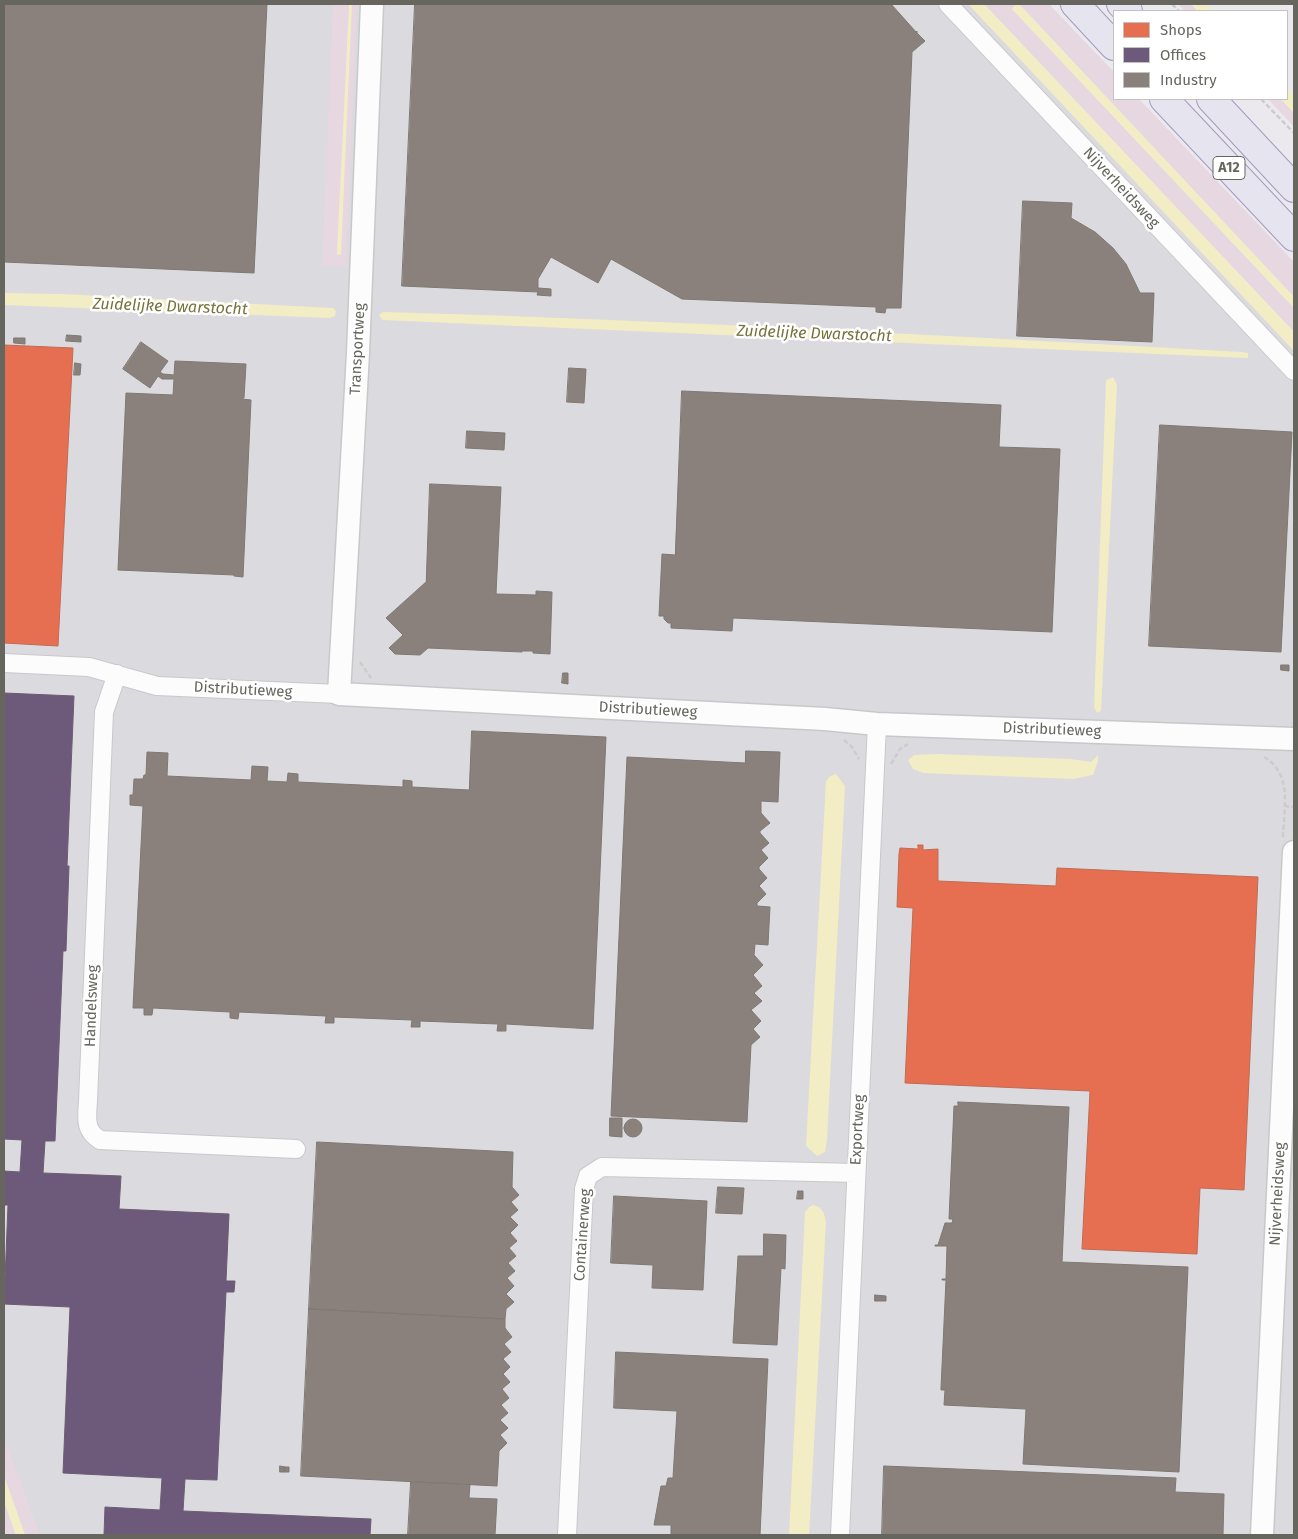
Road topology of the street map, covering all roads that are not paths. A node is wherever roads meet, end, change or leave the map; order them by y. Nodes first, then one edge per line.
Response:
1 (372, 4) edge
2 (948, 4) edge
3 (1075, 4) edge
4 (1113, 45) edge
5 (1165, 100) edge
6 (1211, 100) edge
7 (1294, 188) edge
8 (1294, 237) edge
9 (1294, 371) edge
10 (4, 663) edge
11 (117, 674) junction
12 (339, 694) junction
13 (877, 724) junction
14 (1294, 739) edge
15 (1294, 852) edge
16 (296, 1149) dead end
17 (856, 1172) junction
18 (567, 1535) edge
19 (840, 1535) edge
20 (1262, 1535) edge

1 - 12 street, Transportweg
2 - 9 street, Nijverheidsweg
3 - 4 highway
5 - 8 highway, A12
6 - 7 highway, A12
10 - 11 street, Distributieweg
11 - 12 street, Distributieweg
11 - 16 street, Handelsweg
12 - 13 street, Distributieweg
13 - 14 street, Distributieweg
13 - 17 street, Exportweg
15 - 20 street, Nijverheidsweg
17 - 18 street, Containerweg
17 - 19 street, Exportweg

